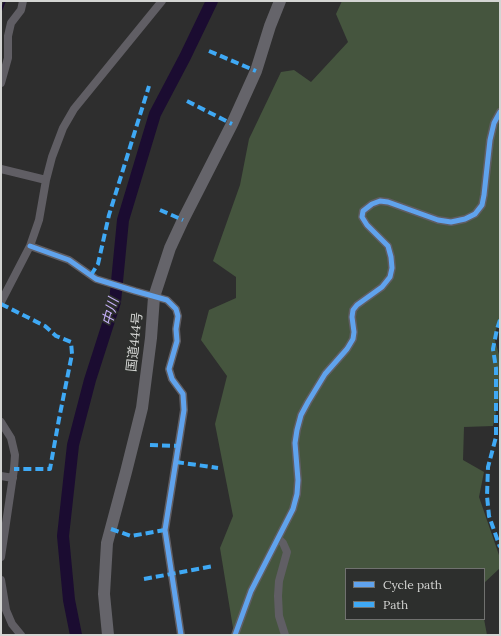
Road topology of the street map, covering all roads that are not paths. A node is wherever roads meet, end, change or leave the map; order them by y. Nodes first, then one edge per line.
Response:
1 (23, 1) edge
2 (162, 1) edge
3 (280, 1) edge
4 (1, 83) edge
5 (500, 112) edge
6 (1, 169) edge
7 (46, 180) junction
8 (30, 246) junction
9 (154, 296) junction
10 (1, 302) edge
11 (1, 422) edge
12 (1, 476) edge
13 (13, 478) junction
14 (278, 538) junction
15 (1, 557) edge
16 (1, 580) edge
17 (21, 635) edge
18 (108, 635) edge
19 (181, 635) edge
20 (235, 635) edge
21 (285, 635) edge

1 - 4 street
2 - 7 street
3 - 9 highway, 国道444号
5 - 14 street
6 - 7 street
7 - 8 street
8 - 9 street
8 - 10 street
9 - 18 highway, 国道444号
9 - 19 street
11 - 13 street
12 - 13 street
13 - 15 street
14 - 20 street
14 - 21 street
16 - 17 street

